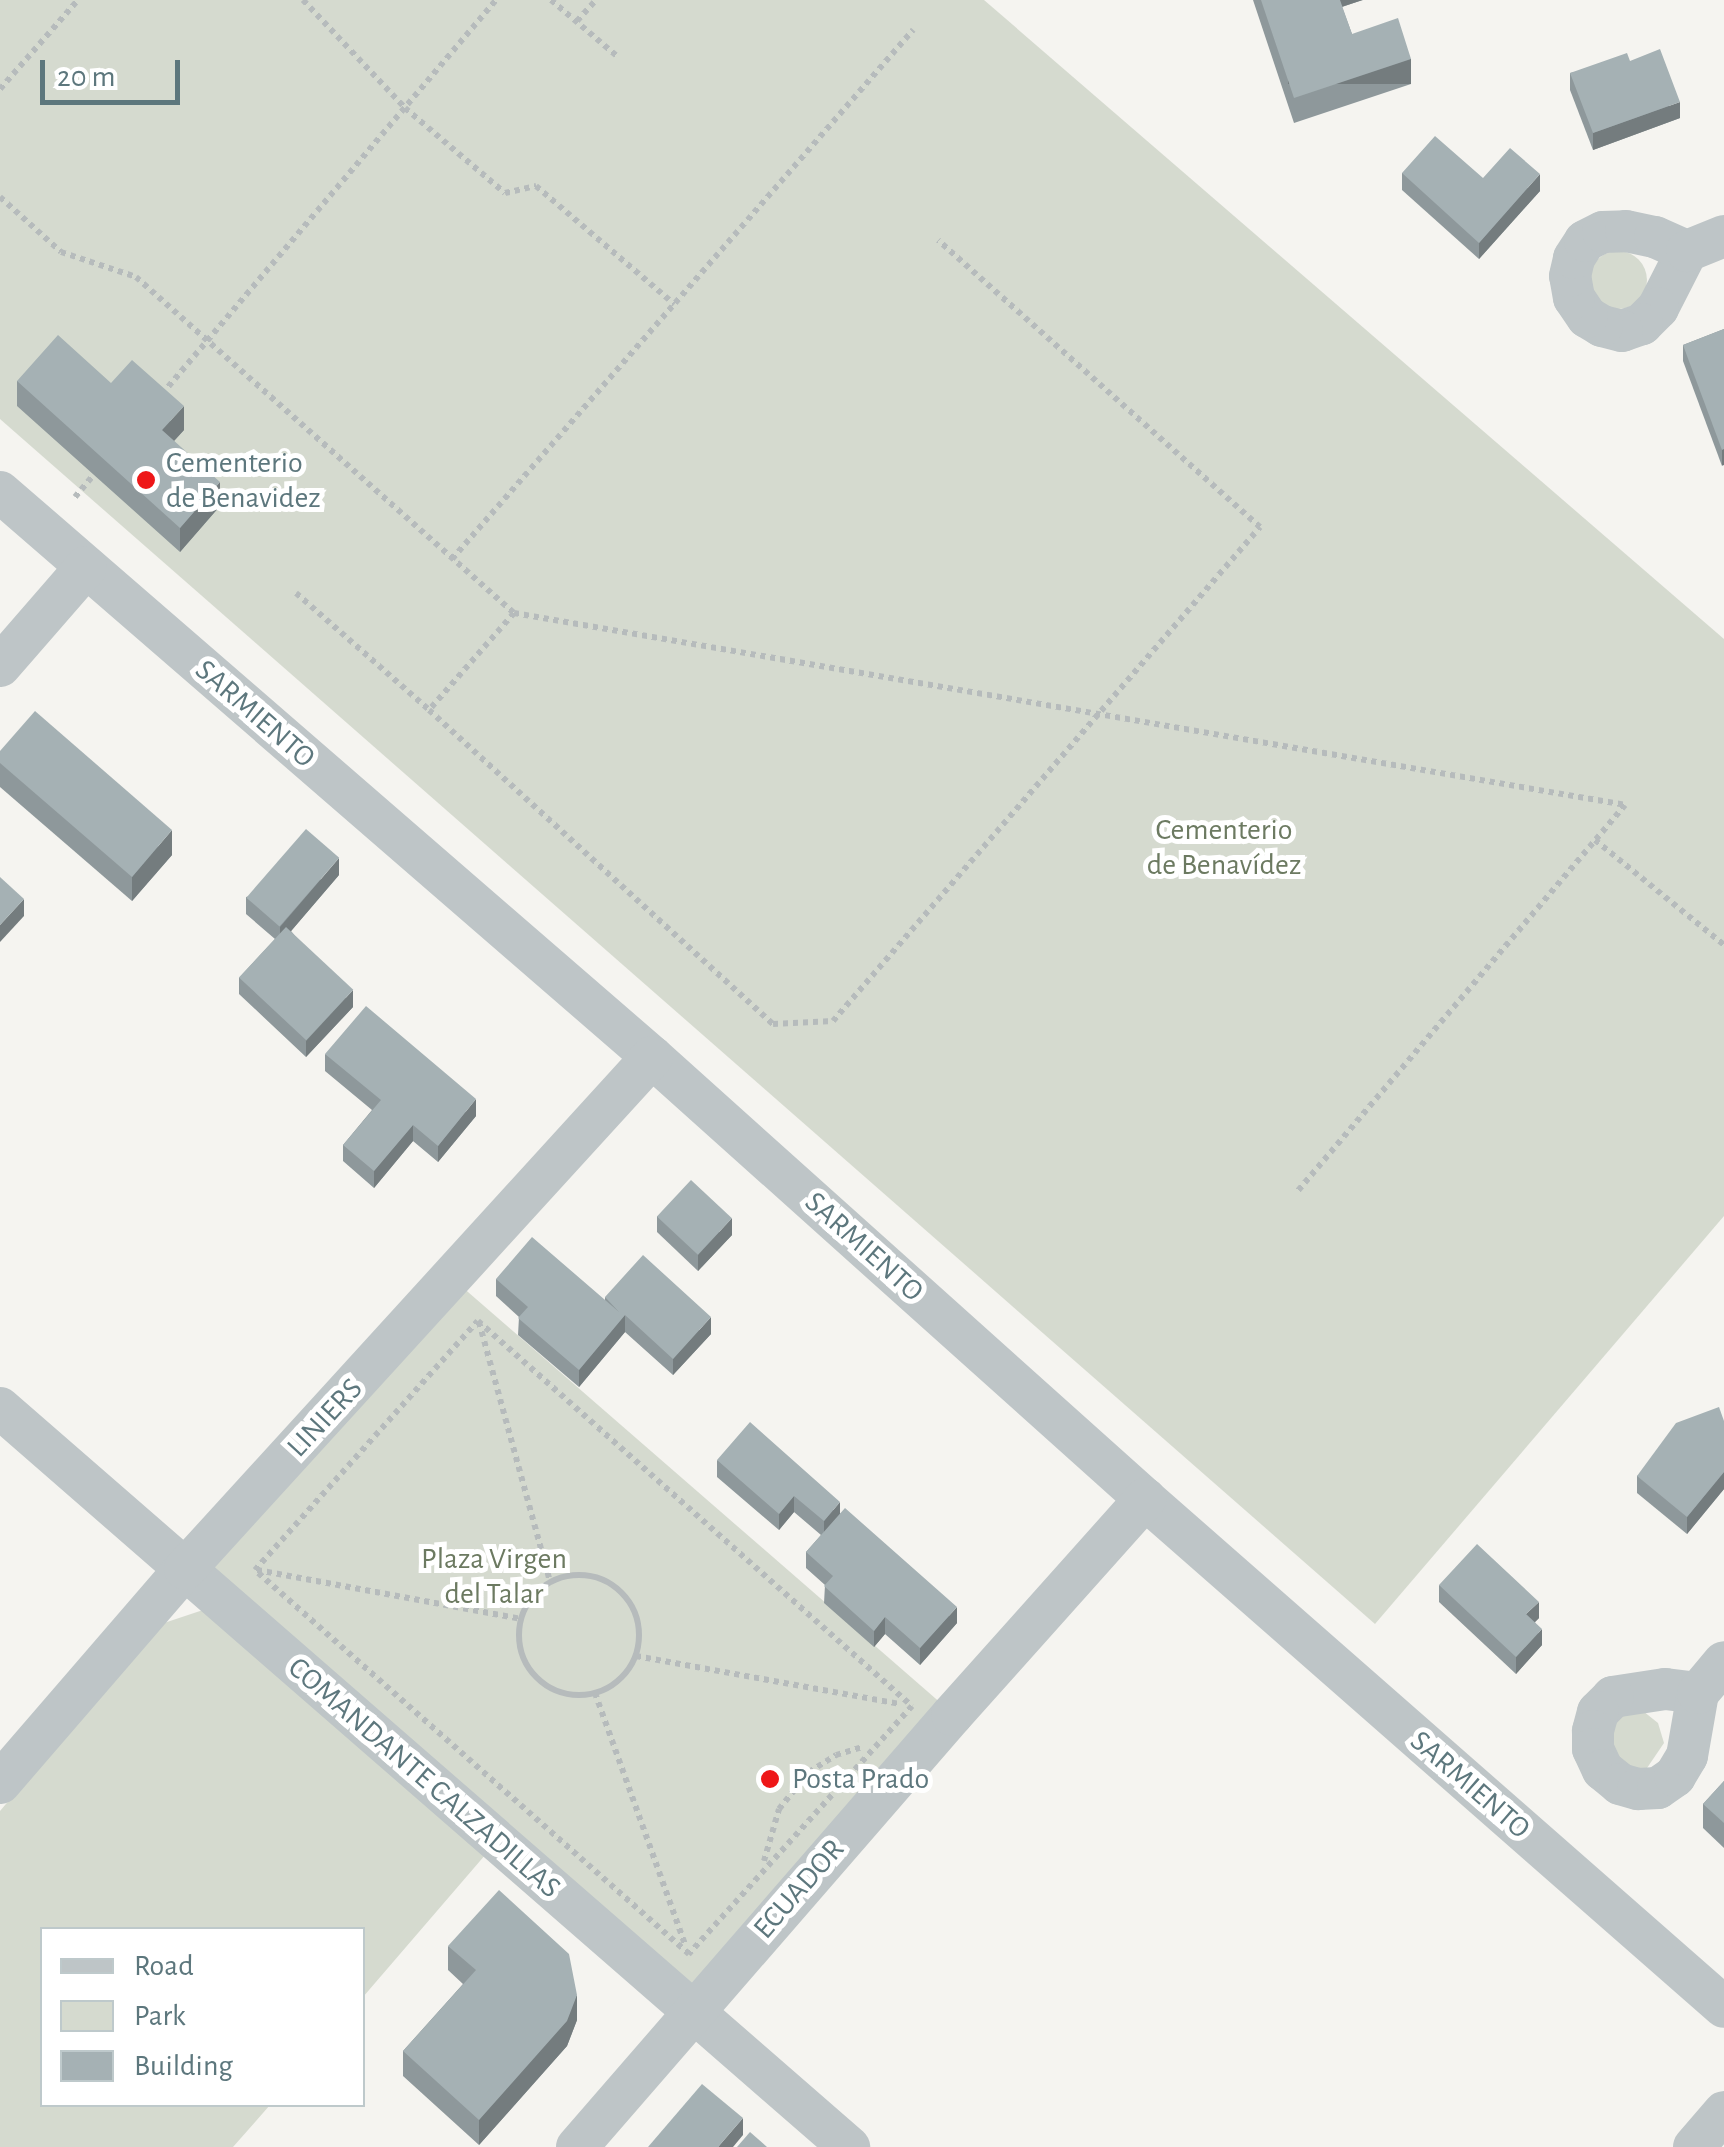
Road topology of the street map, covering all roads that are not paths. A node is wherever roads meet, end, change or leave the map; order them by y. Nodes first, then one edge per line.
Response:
1 (0, 492) edge
2 (86, 567) junction
3 (0, 666) edge
4 (652, 1056) junction
5 (0, 1408) edge
6 (1145, 1500) junction
7 (185, 1569) junction
8 (0, 1782) edge
9 (1724, 2008) edge
10 (692, 2011) junction
11 (1724, 2112) edge
12 (577, 2147) edge
13 (849, 2147) edge
14 (1694, 2147) edge

1 - 2 street, SARMIENTO
2 - 3 street
2 - 4 street, SARMIENTO
4 - 6 street, SARMIENTO
4 - 7 street, LINIERS
5 - 7 street, COMANDANTE CALZADILLAS
6 - 9 street, SARMIENTO
6 - 10 street, ECUADOR
7 - 8 street, LINIERS
7 - 10 street, COMANDANTE CALZADILLAS
10 - 12 street, ECUADOR
10 - 13 street, COMANDANTE CALZADILLAS
11 - 14 street

